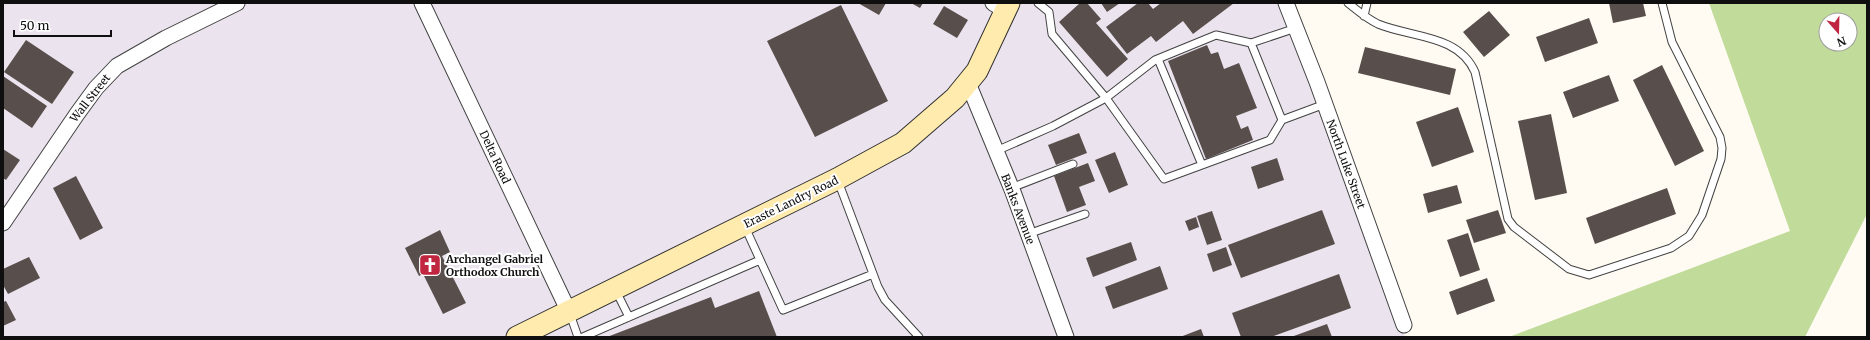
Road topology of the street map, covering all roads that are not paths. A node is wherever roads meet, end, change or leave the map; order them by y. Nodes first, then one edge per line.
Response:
1 (236, 3) edge
2 (422, 3) edge
3 (1038, 3) edge
4 (1286, 3) edge
5 (1348, 3) edge
6 (1367, 3) edge
7 (1662, 3) edge
8 (1003, 6) edge
9 (1364, 16) junction
10 (1296, 28) junction
11 (1251, 43) junction
12 (1158, 59) junction
13 (968, 83) junction
14 (1106, 98) junction
15 (1325, 104) junction
16 (1282, 120) junction
17 (996, 151) junction
18 (1073, 164) dead end
19 (1202, 165) junction
20 (837, 180) junction
21 (1011, 188) junction
22 (1085, 214) dead end
23 (3, 223) edge
24 (744, 225) junction
25 (1028, 234) junction
26 (760, 260) junction
27 (873, 274) junction
28 (614, 289) junction
29 (569, 312) junction
30 (629, 317) junction
31 (1404, 325) dead end
32 (517, 337) edge
33 (578, 337) edge
34 (583, 337) edge
35 (918, 337) edge
36 (1066, 337) edge

1 - 23 street, Wall Street
2 - 29 street, Delta Road
3 - 14 lane
4 - 10 street, North Luke Street
5 - 9 lane
6 - 9 lane
7 - 9 lane
8 - 13 street, Eraste Landry Road
10 - 11 lane
10 - 15 street, North Luke Street
11 - 12 lane
11 - 16 lane
12 - 14 lane
12 - 19 lane
13 - 17 street, Banks Avenue
13 - 20 street, Eraste Landry Road
14 - 17 lane
14 - 19 lane
15 - 16 lane
15 - 31 street, North Luke Street
16 - 19 lane
17 - 21 street, Banks Avenue
18 - 21 lane
20 - 24 street, Eraste Landry Road
20 - 27 lane
21 - 25 street, Banks Avenue
22 - 25 lane
24 - 26 lane
24 - 28 street, Eraste Landry Road
25 - 36 street, Banks Avenue
26 - 27 lane
26 - 30 lane
27 - 35 lane
28 - 29 street, Eraste Landry Road
28 - 30 lane
29 - 32 street, Eraste Landry Road
29 - 33 lane
30 - 34 lane

